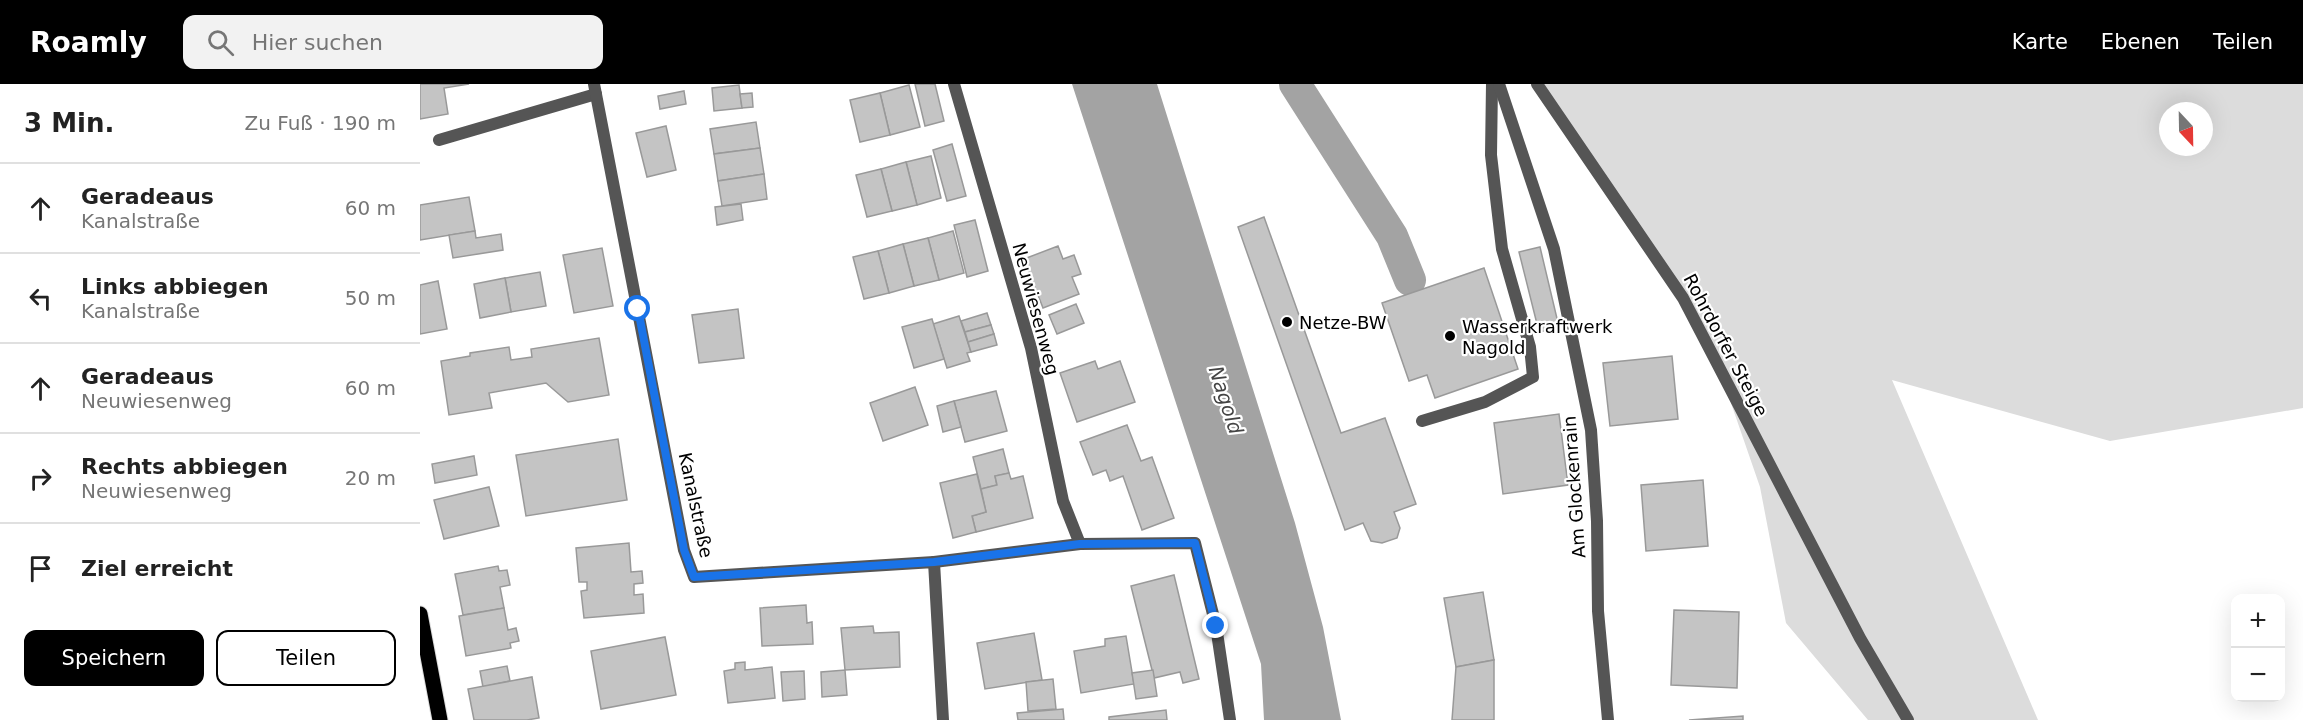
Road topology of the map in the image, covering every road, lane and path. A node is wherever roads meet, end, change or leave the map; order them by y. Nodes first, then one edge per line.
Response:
1 (954, 84) edge
2 (1492, 84) edge
3 (1499, 84) edge
4 (1537, 84) edge
5 (595, 89) edge
6 (439, 140) dead end
7 (1422, 422) dead end
8 (1080, 544) junction
9 (934, 562) junction
10 (420, 614) edge
11 (440, 720) edge
12 (943, 720) edge
13 (1230, 720) edge
14 (1608, 720) edge
15 (1908, 720) edge

1 - 8 street, Neuwiesenweg
2 - 7 street
3 - 14 street, Am Glockenrain
4 - 15 street, Rohrdorfer Steige
5 - 6 street
5 - 9 street, Kanalstraße
8 - 9 street
8 - 13 street
9 - 12 street
10 - 11 main road

